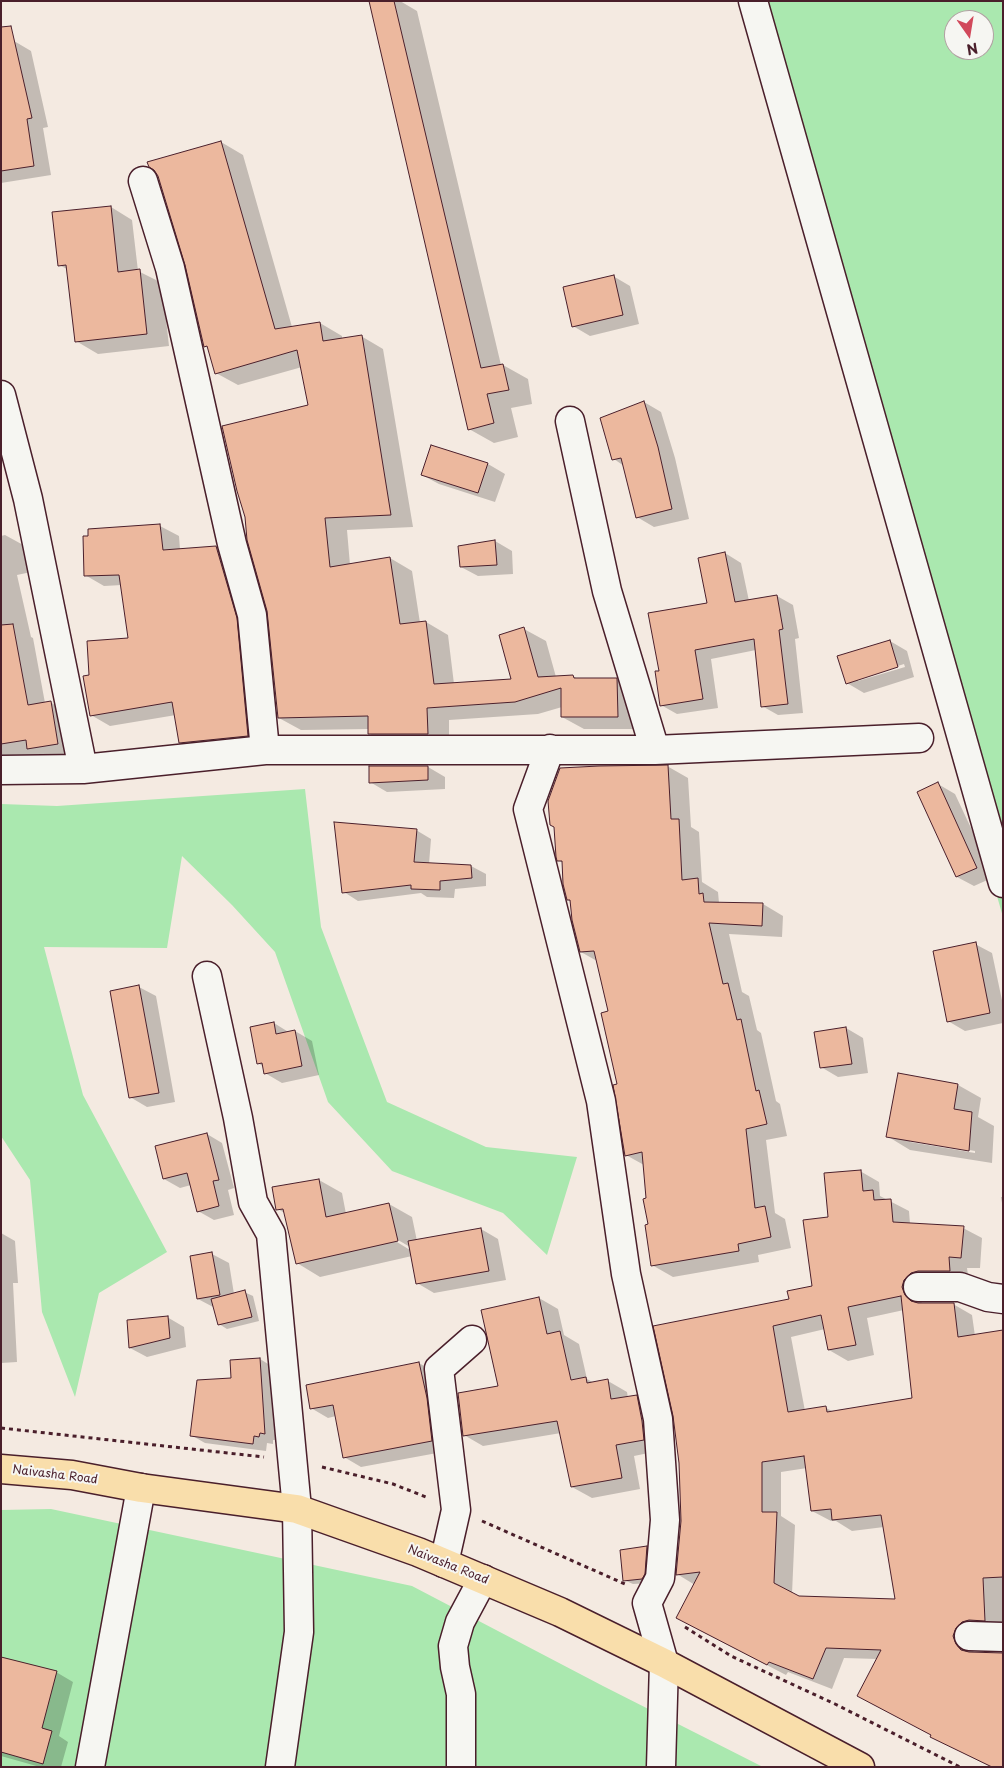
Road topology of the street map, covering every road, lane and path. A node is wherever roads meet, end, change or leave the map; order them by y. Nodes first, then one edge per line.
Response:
1 (753, 1) edge
2 (143, 181) dead end
3 (1, 394) edge
4 (570, 421) dead end
5 (919, 738) dead end
6 (550, 749) junction
7 (265, 750) junction
8 (655, 750) junction
9 (83, 769) junction
10 (1, 770) edge
11 (1003, 883) edge
12 (208, 976) dead end
13 (918, 1287) dead end
14 (1003, 1299) edge
15 (472, 1340) dead end
16 (1, 1469) edge
17 (142, 1488) junction
18 (297, 1509) junction
19 (444, 1563) junction
20 (483, 1579) junction
21 (969, 1636) dead end
22 (1003, 1636) edge
23 (664, 1663) junction
24 (90, 1767) edge
25 (280, 1767) edge
26 (461, 1767) edge
27 (661, 1767) edge
28 (860, 1767) edge

1 - 11 street
2 - 7 street
3 - 9 street
4 - 8 street
5 - 8 street
6 - 7 street
6 - 8 street
6 - 23 street
7 - 9 street
9 - 10 street
12 - 18 street
13 - 14 street
15 - 19 street
16 - 17 main road, Naivasha Road
17 - 18 main road, Naivasha Road
17 - 24 street
18 - 19 main road, Naivasha Road
18 - 25 street
19 - 20 main road, Naivasha Road
20 - 23 main road, Naivasha Road
20 - 26 street
21 - 22 street
23 - 27 street
23 - 28 main road, Naivasha Road

